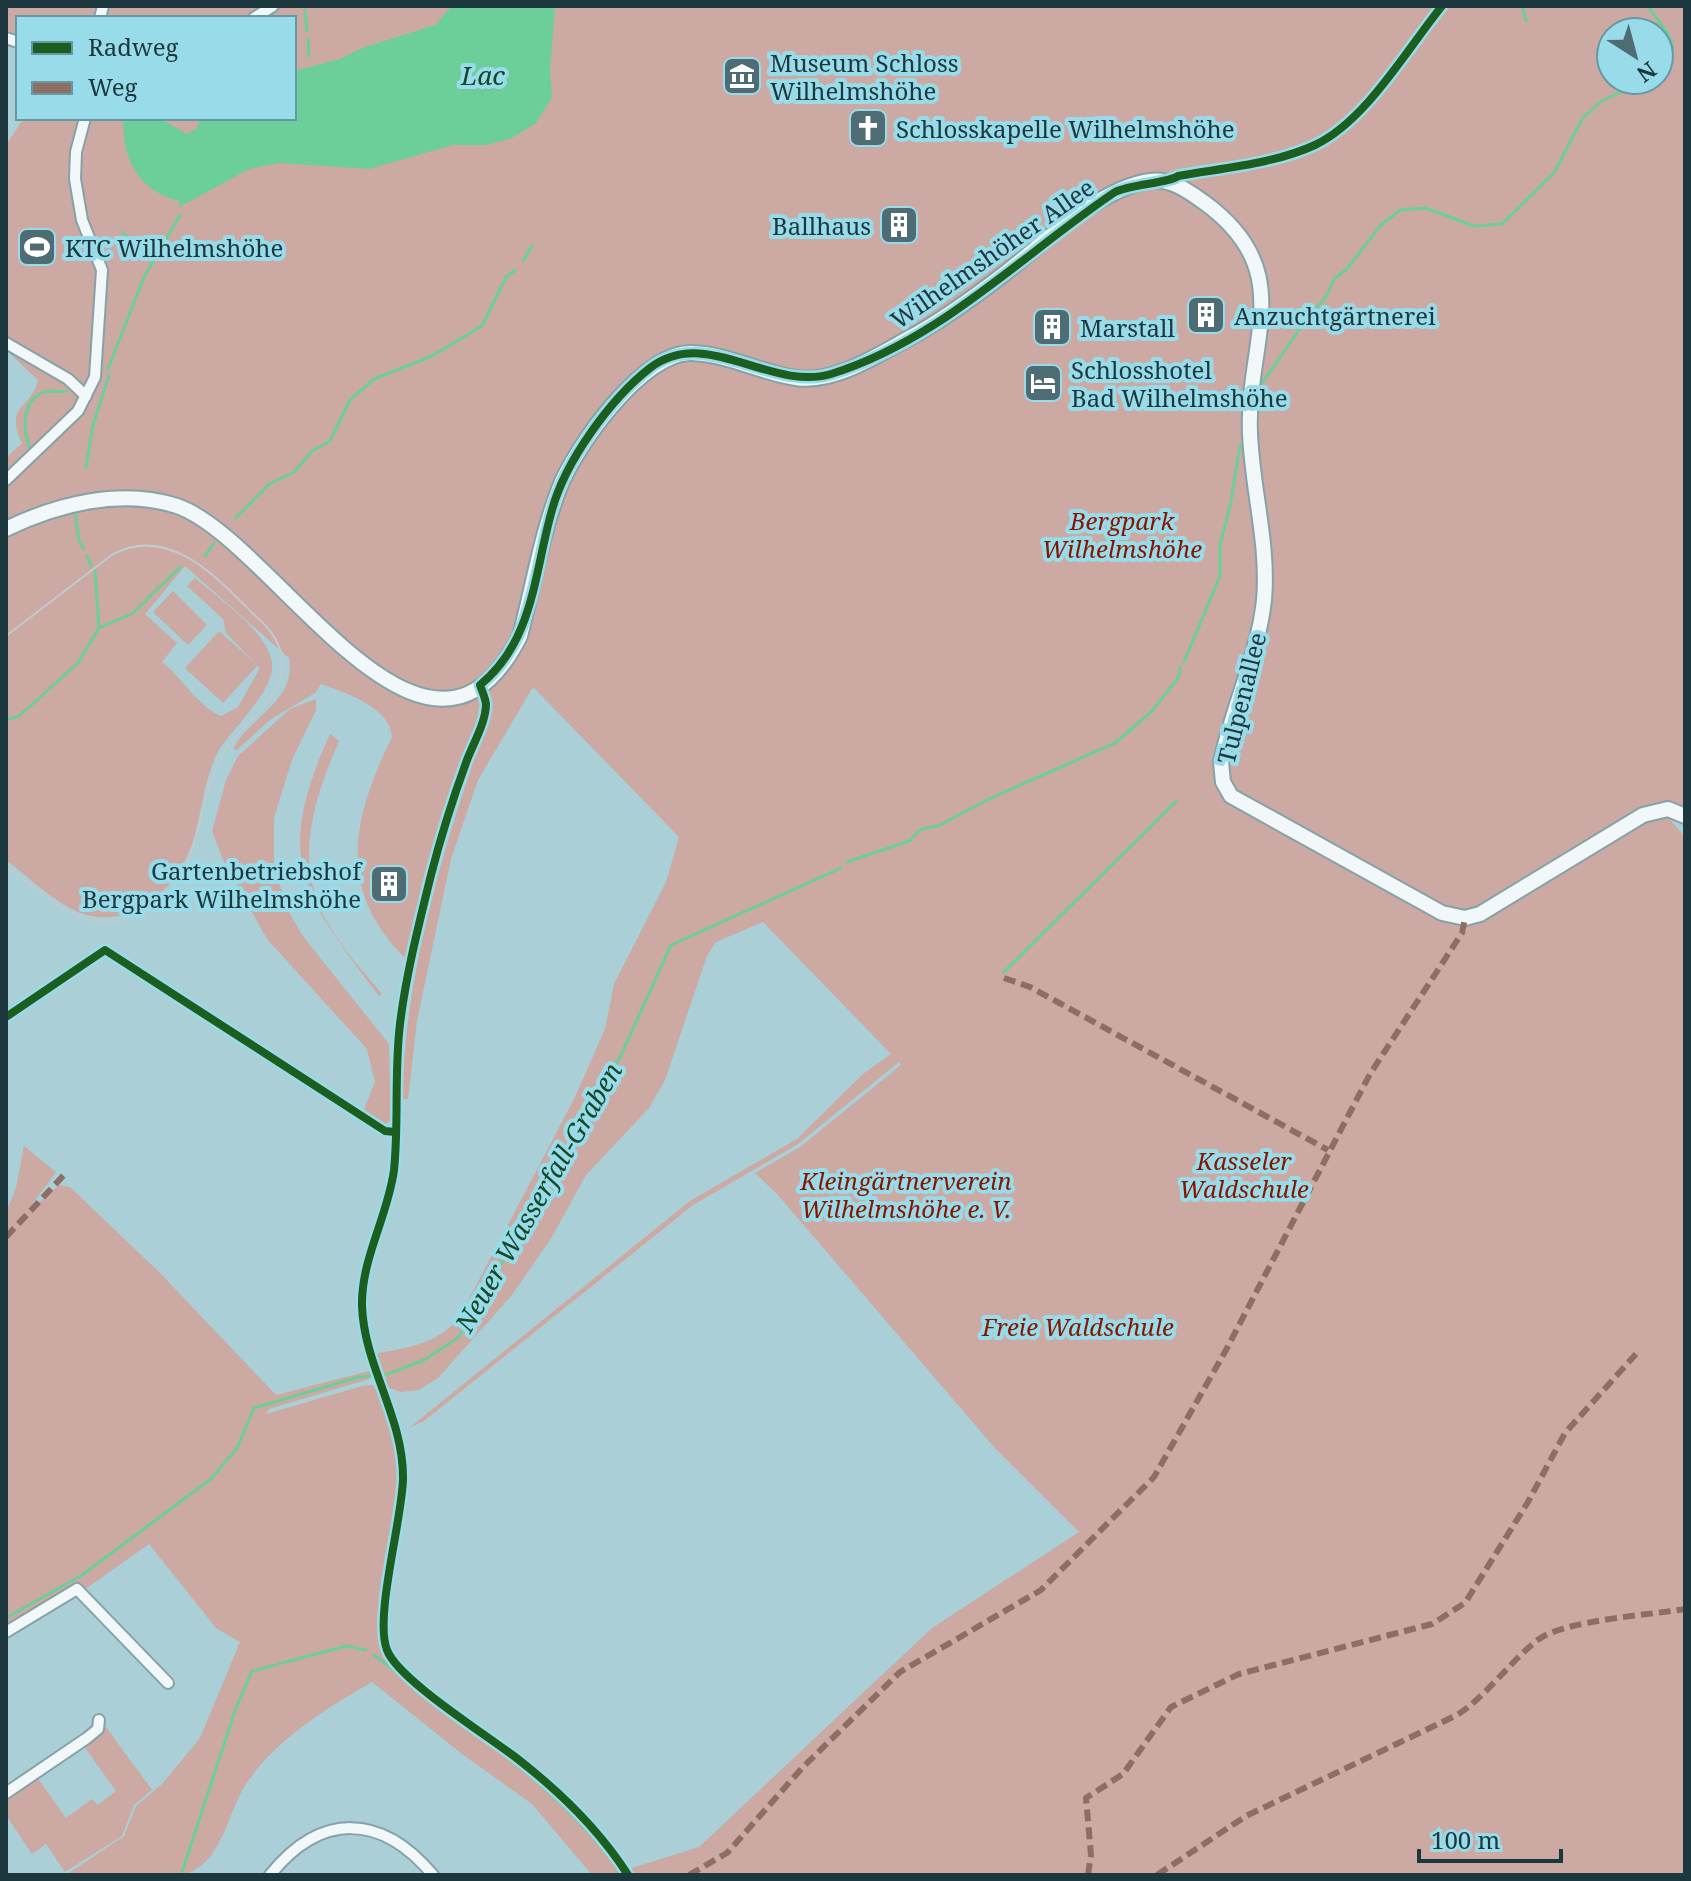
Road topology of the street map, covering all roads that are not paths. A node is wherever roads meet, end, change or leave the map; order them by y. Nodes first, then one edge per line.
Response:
1 (84, 120) edge
2 (1115, 192) joint
3 (6, 343) edge
4 (86, 396) junction
5 (6, 480) edge
6 (6, 529) edge
7 (1685, 816) edge
8 (6, 1632) edge
9 (168, 1683) dead end
10 (99, 1720) dead end
11 (6, 1793) edge
12 (270, 1875) edge
13 (433, 1875) edge

1 - 4 street
2 - 6 main road, Wilhelmshöher Allee
2 - 7 main road, Tulpenallee
3 - 4 street
4 - 5 street
8 - 9 street
10 - 11 street
12 - 13 street

